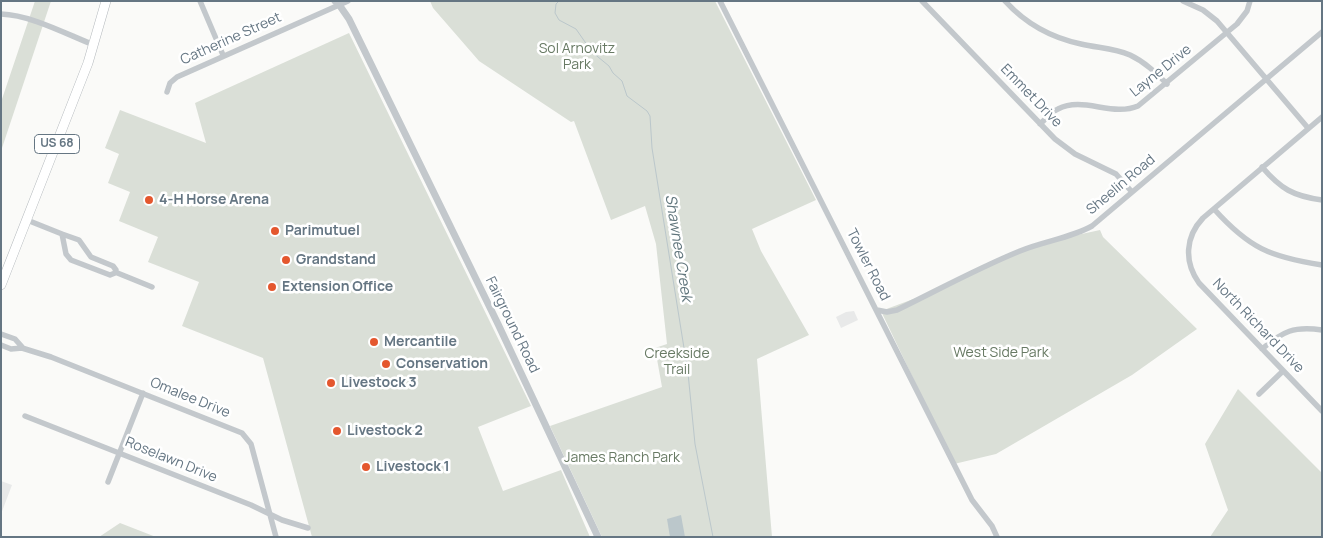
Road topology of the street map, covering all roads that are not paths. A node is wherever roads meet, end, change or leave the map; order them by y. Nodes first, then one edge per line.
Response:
1 (106, 1) edge
2 (200, 1) edge
3 (348, 1) edge
4 (720, 1) edge
5 (922, 1) edge
6 (1004, 1) edge
7 (1184, 1) edge
8 (1250, 1) edge
9 (338, 4) edge
10 (1, 14) edge
11 (1322, 32) edge
12 (1227, 33) junction
13 (94, 45) junction
14 (223, 55) junction
15 (1266, 79) junction
16 (1167, 84) junction
17 (167, 92) dead end
18 (1322, 117) edge
19 (1040, 124) junction
20 (1308, 128) junction
21 (1262, 167) junction
22 (1132, 192) junction
23 (1322, 200) edge
24 (1214, 209) junction
25 (27, 220) junction
26 (62, 234) junction
27 (1322, 265) edge
28 (115, 272) junction
29 (1, 285) edge
30 (152, 287) dead end
31 (877, 310) junction
32 (1322, 330) edge
33 (1, 334) edge
34 (1, 345) edge
35 (1262, 349) junction
36 (25, 350) junction
37 (1283, 371) junction
38 (143, 393) junction
39 (1258, 394) dead end
40 (1322, 411) edge
41 (25, 416) dead end
42 (120, 453) junction
43 (108, 482) dead end
44 (269, 514) junction
45 (308, 528) dead end
46 (276, 537) edge
47 (598, 537) edge
48 (997, 537) edge

1 - 13 highway, US 68
2 - 14 street
3 - 9 street, Catherine Street
4 - 31 street, Towler Road
5 - 19 street, Emmet Drive
6 - 16 street
7 - 12 street
8 - 12 street, Layne Drive
9 - 14 street, Catherine Street
9 - 47 street, Fairground Road
10 - 13 street
11 - 15 street, Sheelin Road
12 - 15 street
12 - 16 street, Layne Drive
13 - 25 highway, US 68
14 - 17 street, Catherine Street
15 - 20 street
15 - 22 street, Sheelin Road
16 - 19 street, Layne Drive
18 - 20 street
19 - 22 street, Emmet Drive
20 - 21 street
21 - 23 street
21 - 24 street
22 - 31 street, Sheelin Road
24 - 27 street
24 - 35 street, North Richard Drive
25 - 26 street
25 - 29 highway, US 68
26 - 28 street
26 - 28 street
28 - 30 street
31 - 48 street, Towler Road
32 - 35 street
33 - 36 street, Omalee Drive
34 - 36 street, Omalee Drive
35 - 37 street, North Richard Drive
36 - 38 street, Omalee Drive
37 - 39 street
37 - 40 street, North Richard Drive
38 - 42 street
38 - 44 street, Omalee Drive
41 - 42 street, Roselawn Drive
42 - 43 street
42 - 44 street, Roselawn Drive
44 - 45 street, Roselawn Drive
44 - 46 street, Omalee Drive

